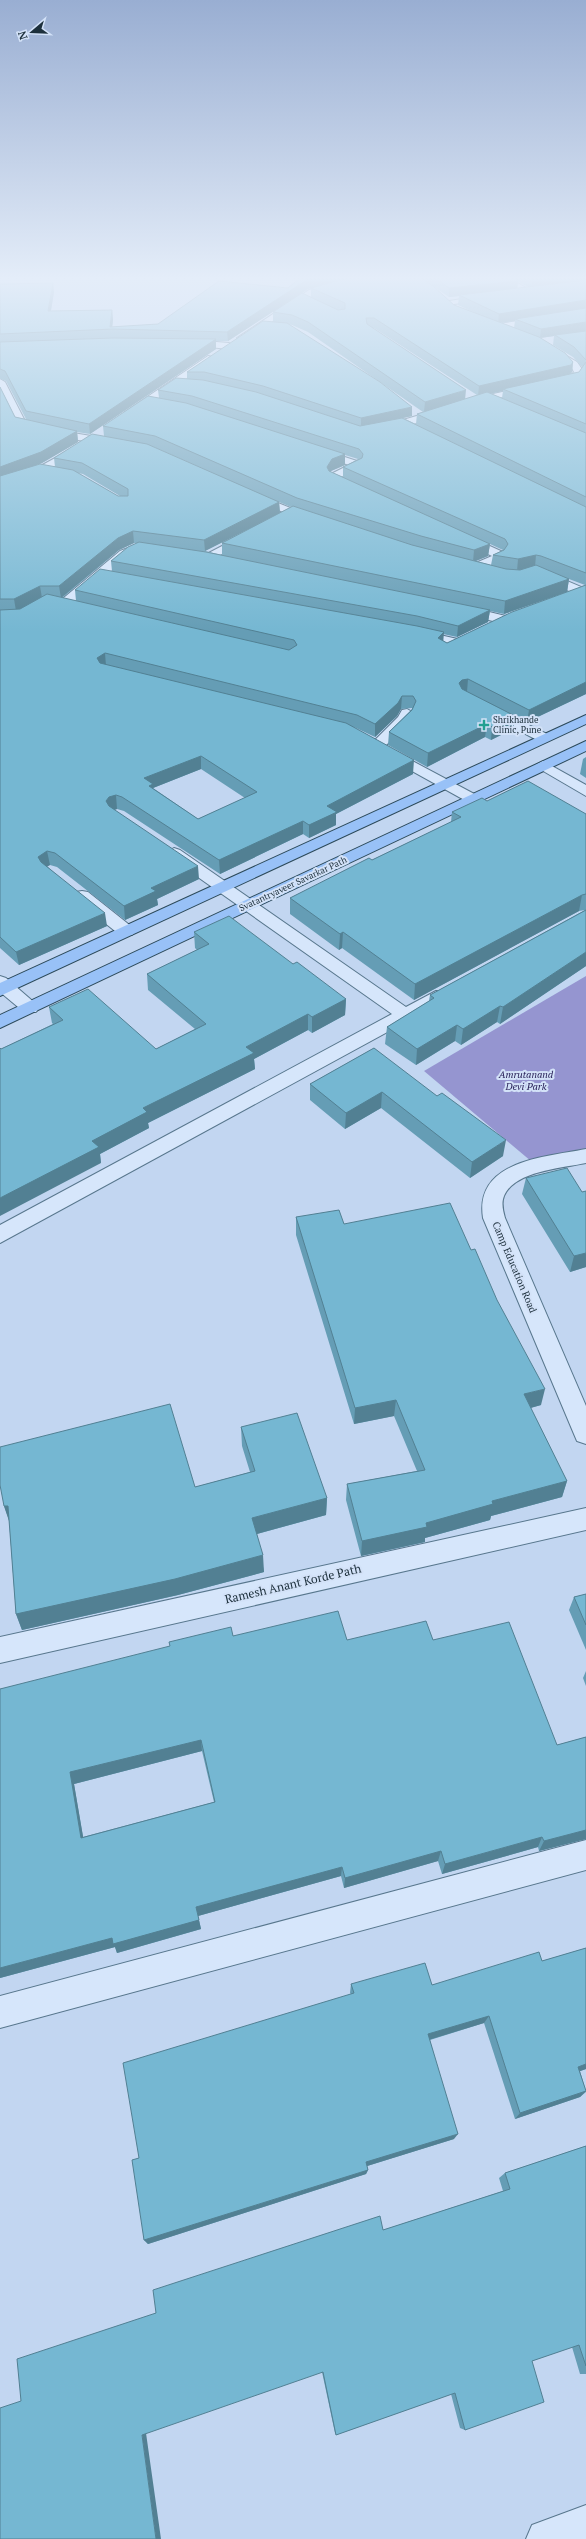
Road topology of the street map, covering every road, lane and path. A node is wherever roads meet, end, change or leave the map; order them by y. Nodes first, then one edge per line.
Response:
1 (7, 395) edge
2 (156, 395) edge
3 (467, 395) edge
4 (498, 395) edge
5 (487, 398) junction
6 (476, 401) junction
7 (146, 402) junction
8 (501, 404) edge
9 (160, 405) edge
10 (411, 410) edge
11 (122, 418) edge
12 (422, 418) junction
13 (403, 424) junction
14 (104, 430) edge
15 (367, 430) edge
16 (417, 431) edge
17 (92, 438) junction
18 (129, 446) edge
19 (303, 446) edge
20 (40, 472) junction
21 (61, 474) edge
22 (0, 484) edge
23 (243, 492) edge
24 (364, 493) edge
25 (292, 513) junction
26 (278, 520) edge
27 (325, 525) edge
28 (257, 531) edge
29 (451, 533) edge
30 (146, 548) edge
31 (192, 555) edge
32 (207, 557) junction
33 (230, 562) edge
34 (460, 564) edge
35 (475, 568) junction
36 (493, 573) edge
37 (529, 573) edge
38 (99, 575) junction
39 (115, 578) edge
40 (584, 592) edge
41 (568, 597) edge
42 (49, 601) edge
43 (64, 604) junction
44 (446, 606) edge
45 (83, 608) edge
46 (519, 615) edge
47 (505, 620) junction
48 (485, 630) edge
49 (402, 631) edge
50 (471, 637) edge
51 (458, 644) junction
52 (442, 651) edge
53 (473, 701) edge
54 (407, 713) edge
55 (586, 719) edge
56 (544, 738) junction
57 (364, 739) edge
58 (586, 745) edge
59 (377, 746) junction
60 (543, 765) junction
61 (445, 783) junction
62 (586, 791) edge
63 (473, 799) junction
64 (159, 843) edge
65 (68, 885) edge
66 (224, 886) junction
67 (249, 905) junction
68 (126, 931) junction
69 (461, 984) edge
70 (2, 986) edge
71 (30, 1008) junction
72 (406, 1015) junction
73 (0, 1022) edge
74 (586, 1156) edge
75 (0, 1235) edge
76 (586, 1434) edge
77 (586, 1519) edge
78 (0, 1650) edge
79 (586, 1855) edge
80 (0, 2012) edge
81 (586, 2525) edge
82 (546, 2539) edge

1 - 17 street
2 - 7 street
3 - 6 street
4 - 5 street
5 - 6 street
5 - 8 street
6 - 12 street
7 - 9 street
7 - 11 street
10 - 12 street
12 - 13 street
13 - 15 street
13 - 16 street
14 - 17 street
17 - 18 street
17 - 20 street
19 - 24 street
20 - 21 street
20 - 22 street
23 - 25 street
25 - 26 street
25 - 27 street
28 - 32 street
29 - 35 street
30 - 38 street
31 - 32 street
32 - 33 street
34 - 35 street
35 - 36 street
37 - 40 street
38 - 39 street
38 - 43 street
40 - 41 street
42 - 43 street
43 - 45 street
44 - 47 street
46 - 47 street
47 - 48 street
49 - 51 street
50 - 51 street
51 - 52 street
53 - 56 street
54 - 59 street
55 - 56 main road
56 - 61 main road
57 - 59 street
58 - 60 main road, Svatantryaveer Savarkar Path
59 - 61 street
60 - 62 street
60 - 63 main road, Svatantryaveer Savarkar Path
61 - 63 street
61 - 66 main road
63 - 67 main road, Svatantryaveer Savarkar Path
64 - 66 street
65 - 68 street
66 - 67 street
66 - 68 main road
67 - 71 main road, Svatantryaveer Savarkar Path
67 - 72 street
68 - 70 main road
69 - 72 street
70 - 71 street
71 - 73 main road, Svatantryaveer Savarkar Path
72 - 75 street
74 - 76 street, Camp Education Road
77 - 78 street, Ramesh Anant Korde Path
79 - 80 street
81 - 82 street

